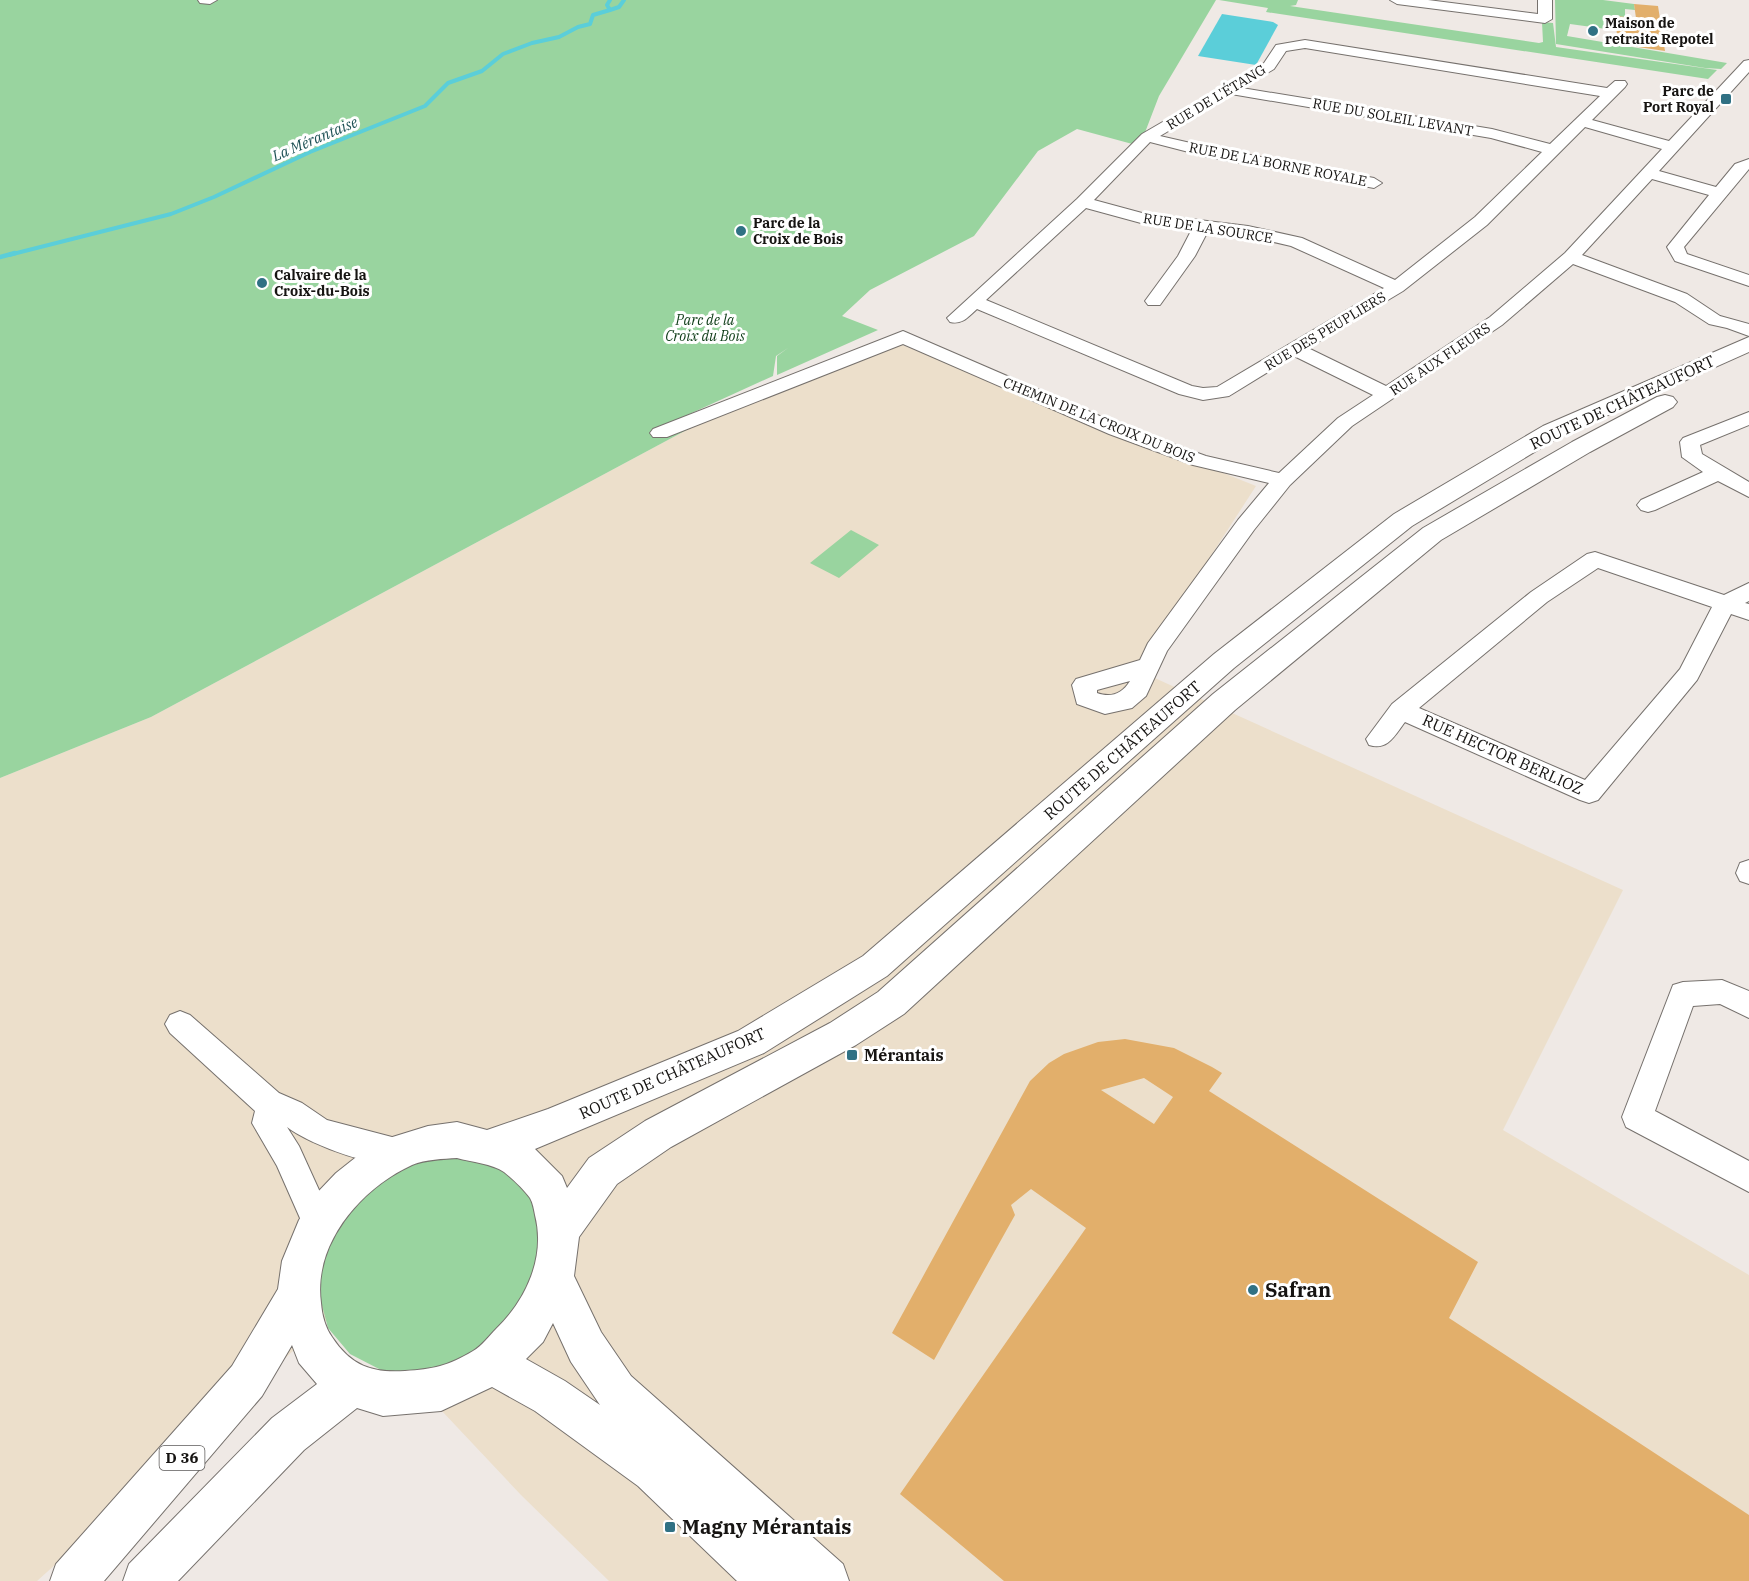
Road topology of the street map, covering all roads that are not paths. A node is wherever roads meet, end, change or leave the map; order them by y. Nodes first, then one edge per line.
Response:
1 (205, 0) edge
2 (210, 0) edge
3 (1396, 0) edge
4 (1545, 0) edge
5 (1749, 64) edge
6 (1743, 77) edge
7 (1615, 88) joint
8 (1230, 90) junction
9 (1583, 122) junction
10 (1147, 137) junction
11 (1672, 147) junction
12 (1554, 150) junction
13 (1749, 164) edge
14 (1649, 173) junction
15 (1374, 183) dead end
16 (1720, 193) junction
17 (1083, 202) junction
18 (1201, 226) junction
19 (1571, 257) junction
20 (1749, 281) edge
21 (1397, 288) junction
22 (974, 301) junction
23 (1154, 301) dead end
24 (956, 318) dead end
25 (1748, 347) edge
26 (1296, 350) junction
27 (1387, 394) junction
28 (1749, 418) edge
29 (660, 433) dead end
30 (1718, 473) junction
31 (1283, 480) junction
32 (1749, 491) edge
33 (1648, 505) dead end
34 (1749, 591) edge
35 (1725, 604) junction
36 (1749, 612) edge
37 (1147, 666) dead end
38 (1401, 710) junction
39 (1378, 739) dead end
40 (1749, 1005) edge
41 (180, 1024) dead end
42 (271, 1106) junction
43 (493, 1146) junction
44 (400, 1152) junction
45 (1749, 1177) edge
46 (318, 1223) junction
47 (560, 1230) junction
48 (554, 1280) junction
49 (298, 1294) junction
50 (493, 1364) junction
51 (352, 1384) junction
52 (73, 1581) edge
53 (146, 1581) edge
54 (771, 1581) edge
55 (826, 1581) edge

1 - 2 street
3 - 4 street
5 - 6 street, RUE AUX FLEURS
6 - 11 street, RUE AUX FLEURS
7 - 8 street, RUE DE L'ÉTANG
7 - 9 street, RUE DES PEUPLIERS
8 - 10 street, RUE DE L'ÉTANG
8 - 12 street, RUE DU SOLEIL LEVANT
9 - 11 street
9 - 12 street, RUE DES PEUPLIERS
10 - 15 street, RUE DE LA BORNE ROYALE
10 - 17 street, RUE DE L'ÉTANG
11 - 14 street, RUE AUX FLEURS
12 - 21 street, RUE DES PEUPLIERS
13 - 16 street
14 - 16 street
14 - 19 street, RUE AUX FLEURS
16 - 20 street
17 - 18 street, RUE DE LA SOURCE
17 - 22 street, RUE DE L'ÉTANG
18 - 21 street, RUE DE LA SOURCE
18 - 23 street
19 - 25 street
19 - 27 street, RUE AUX FLEURS
21 - 26 street, RUE DES PEUPLIERS
22 - 24 street, RUE DE L'ÉTANG
22 - 26 street, RUE DES PEUPLIERS
25 - 43 main road, ROUTE DE CHÂTEAUFORT
25 - 47 main road, ROUTE DE CHÂTEAUFORT
26 - 27 street
27 - 31 street, RUE AUX FLEURS
28 - 30 street
29 - 31 street, CHEMIN DE LA CROIX DU BOIS
30 - 32 street
30 - 33 street
31 - 37 street, RUE AUX FLEURS
34 - 35 street
35 - 36 street, RUE HECTOR BERLIOZ
35 - 38 street, RUE HECTOR BERLIOZ
35 - 38 street, RUE HECTOR BERLIOZ
38 - 39 street, RUE HECTOR BERLIOZ
40 - 45 street
41 - 42 street
42 - 44 street
42 - 46 street
43 - 44 main road
43 - 47 main road
44 - 46 main road
46 - 49 main road
47 - 48 main road
48 - 50 main road
48 - 55 main road
49 - 51 main road
49 - 52 main road, D 36
50 - 51 main road
50 - 54 main road
51 - 53 main road

